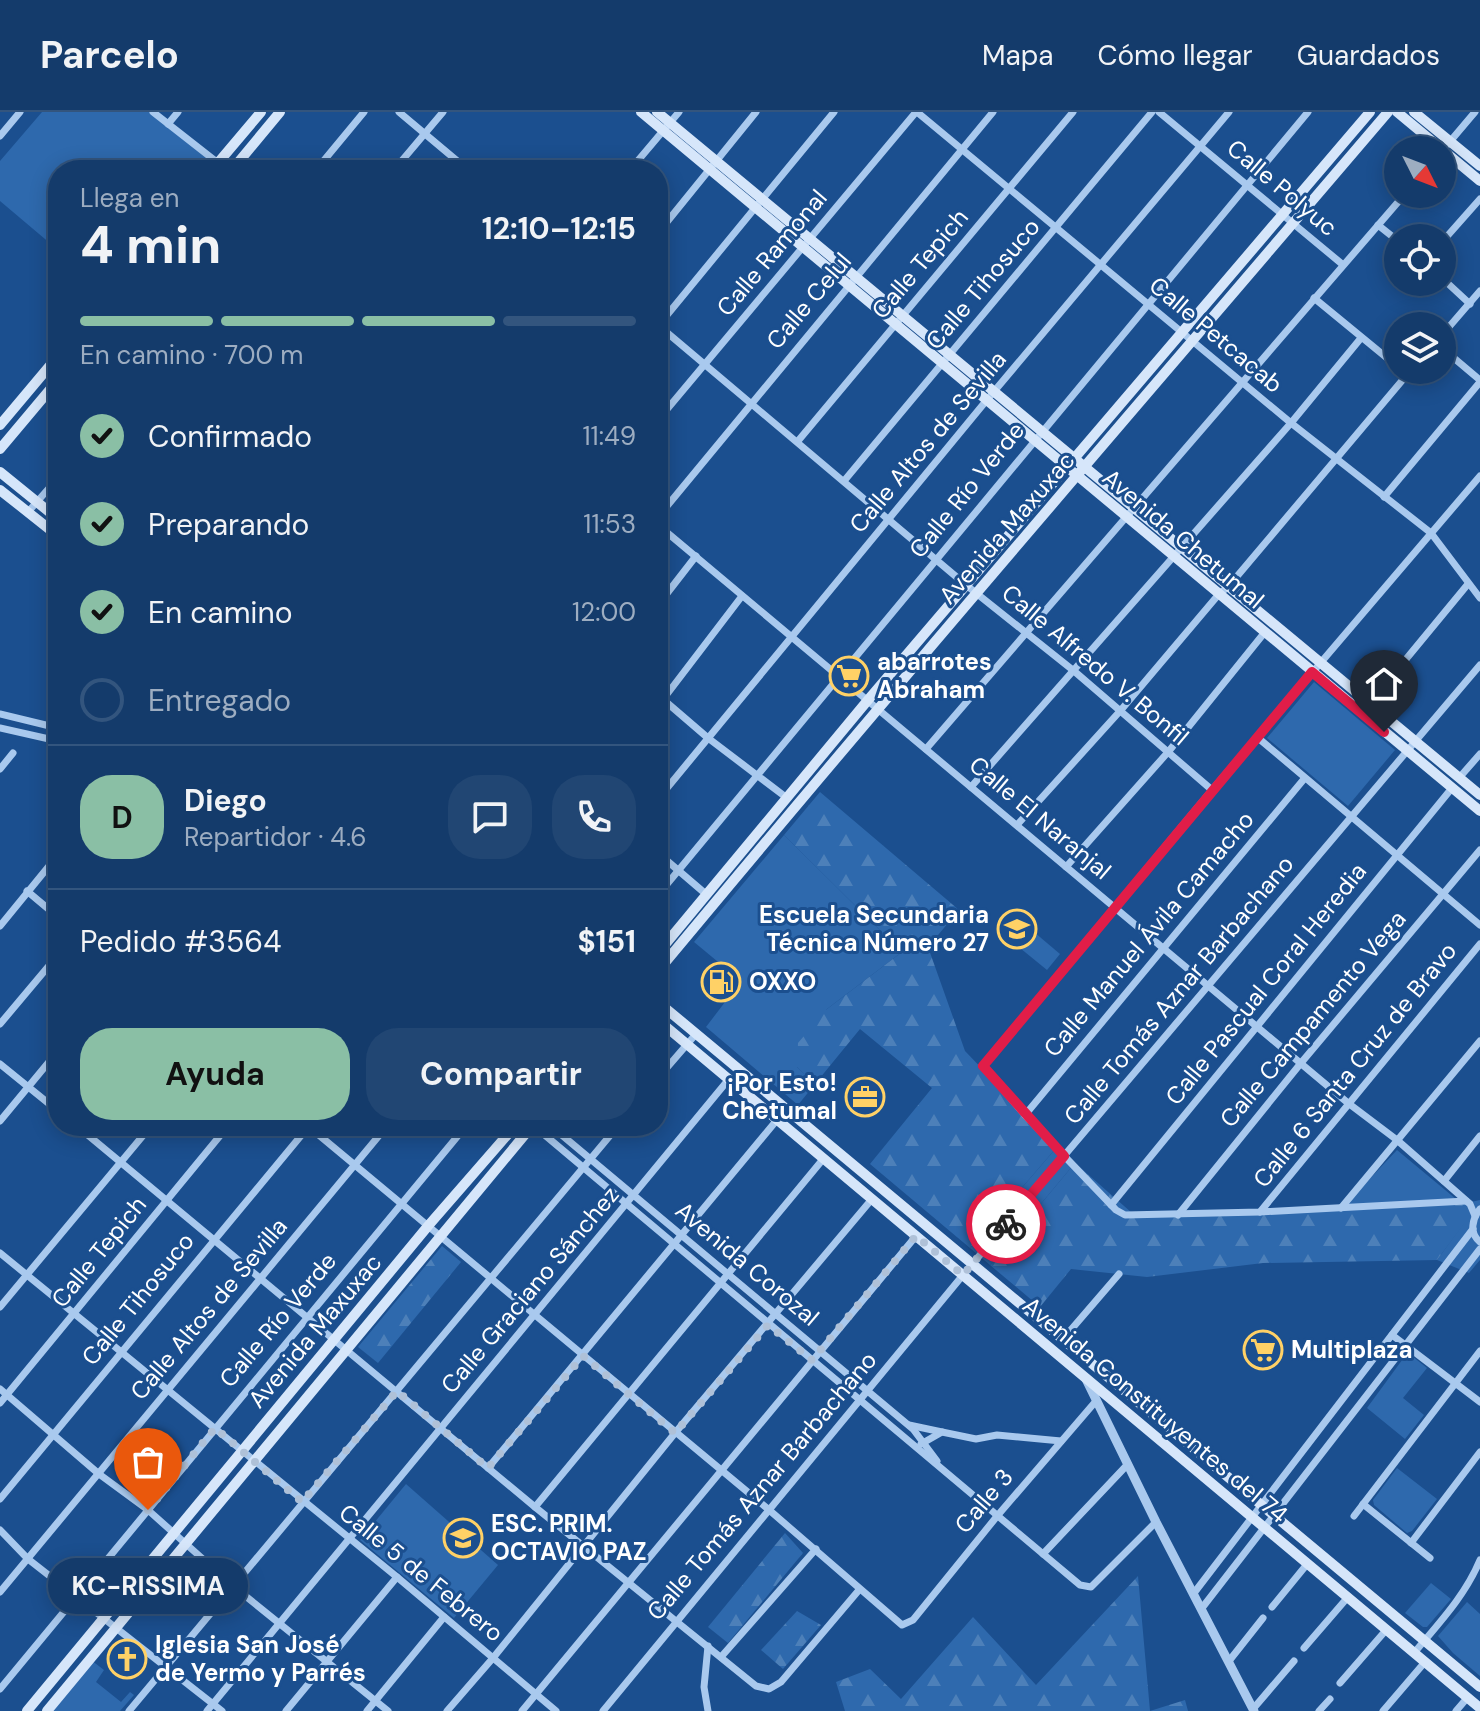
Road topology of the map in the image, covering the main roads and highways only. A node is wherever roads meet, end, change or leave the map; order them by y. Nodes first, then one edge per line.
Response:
1 (261, 112) edge
2 (280, 112) edge
3 (641, 112) edge
4 (657, 112) edge
5 (1370, 112) edge
6 (1388, 112) edge
7 (1397, 112) edge
8 (1414, 112) edge
9 (666, 127) junction
10 (1430, 136) edge
11 (1435, 136) edge
12 (1456, 153) edge
13 (1456, 158) edge
14 (228, 160) edge
15 (231, 160) edge
16 (1480, 166) edge
17 (1480, 181) edge
18 (48, 368) edge
19 (48, 392) edge
20 (0, 425) edge
21 (0, 449) edge
22 (1069, 463) junction
23 (0, 472) edge
24 (1081, 473) junction
25 (0, 490) edge
26 (48, 511) edge
27 (48, 528) edge
28 (1224, 591) junction
29 (1316, 667) junction
30 (1411, 746) junction
31 (1455, 783) junction
32 (1480, 795) edge
33 (1480, 811) edge
34 (668, 941) edge
35 (668, 959) edge
36 (668, 1010) edge
37 (668, 1028) edge
38 (506, 1136) edge
39 (525, 1136) edge
40 (1480, 1687) edge
41 (1480, 1708) edge
42 (27, 1711) edge
43 (47, 1711) edge

1 - 14 main road
2 - 15 main road
3 - 9 main road, Avenida Chetumal
4 - 9 main road, Avenida Chetumal
5 - 22 main road, Avenida Maxuxac
6 - 24 main road, Avenida Maxuxac
7 - 10 main road
8 - 11 main road
9 - 22 main road, Avenida Chetumal
12 - 16 main road
13 - 17 main road
18 - 20 main road
19 - 21 main road
22 - 24 main road, Avenida Chetumal
22 - 34 main road, Avenida Maxuxac
23 - 26 main road
24 - 28 main road, Avenida Chetumal
24 - 35 main road, Avenida Maxuxac
25 - 27 main road
28 - 29 main road, Avenida Chetumal
28 - 29 main road, Avenida Chetumal
29 - 30 main road, Avenida Chetumal
29 - 30 main road, Avenida Chetumal
30 - 31 main road, Avenida Chetumal
31 - 32 main road, Avenida Chetumal
31 - 33 main road, Avenida Chetumal
36 - 40 main road, Avenida Constituyentes del 74
37 - 41 main road, Avenida Constituyentes del 74
38 - 42 main road, Avenida Maxuxac
39 - 43 main road, Avenida Maxuxac

